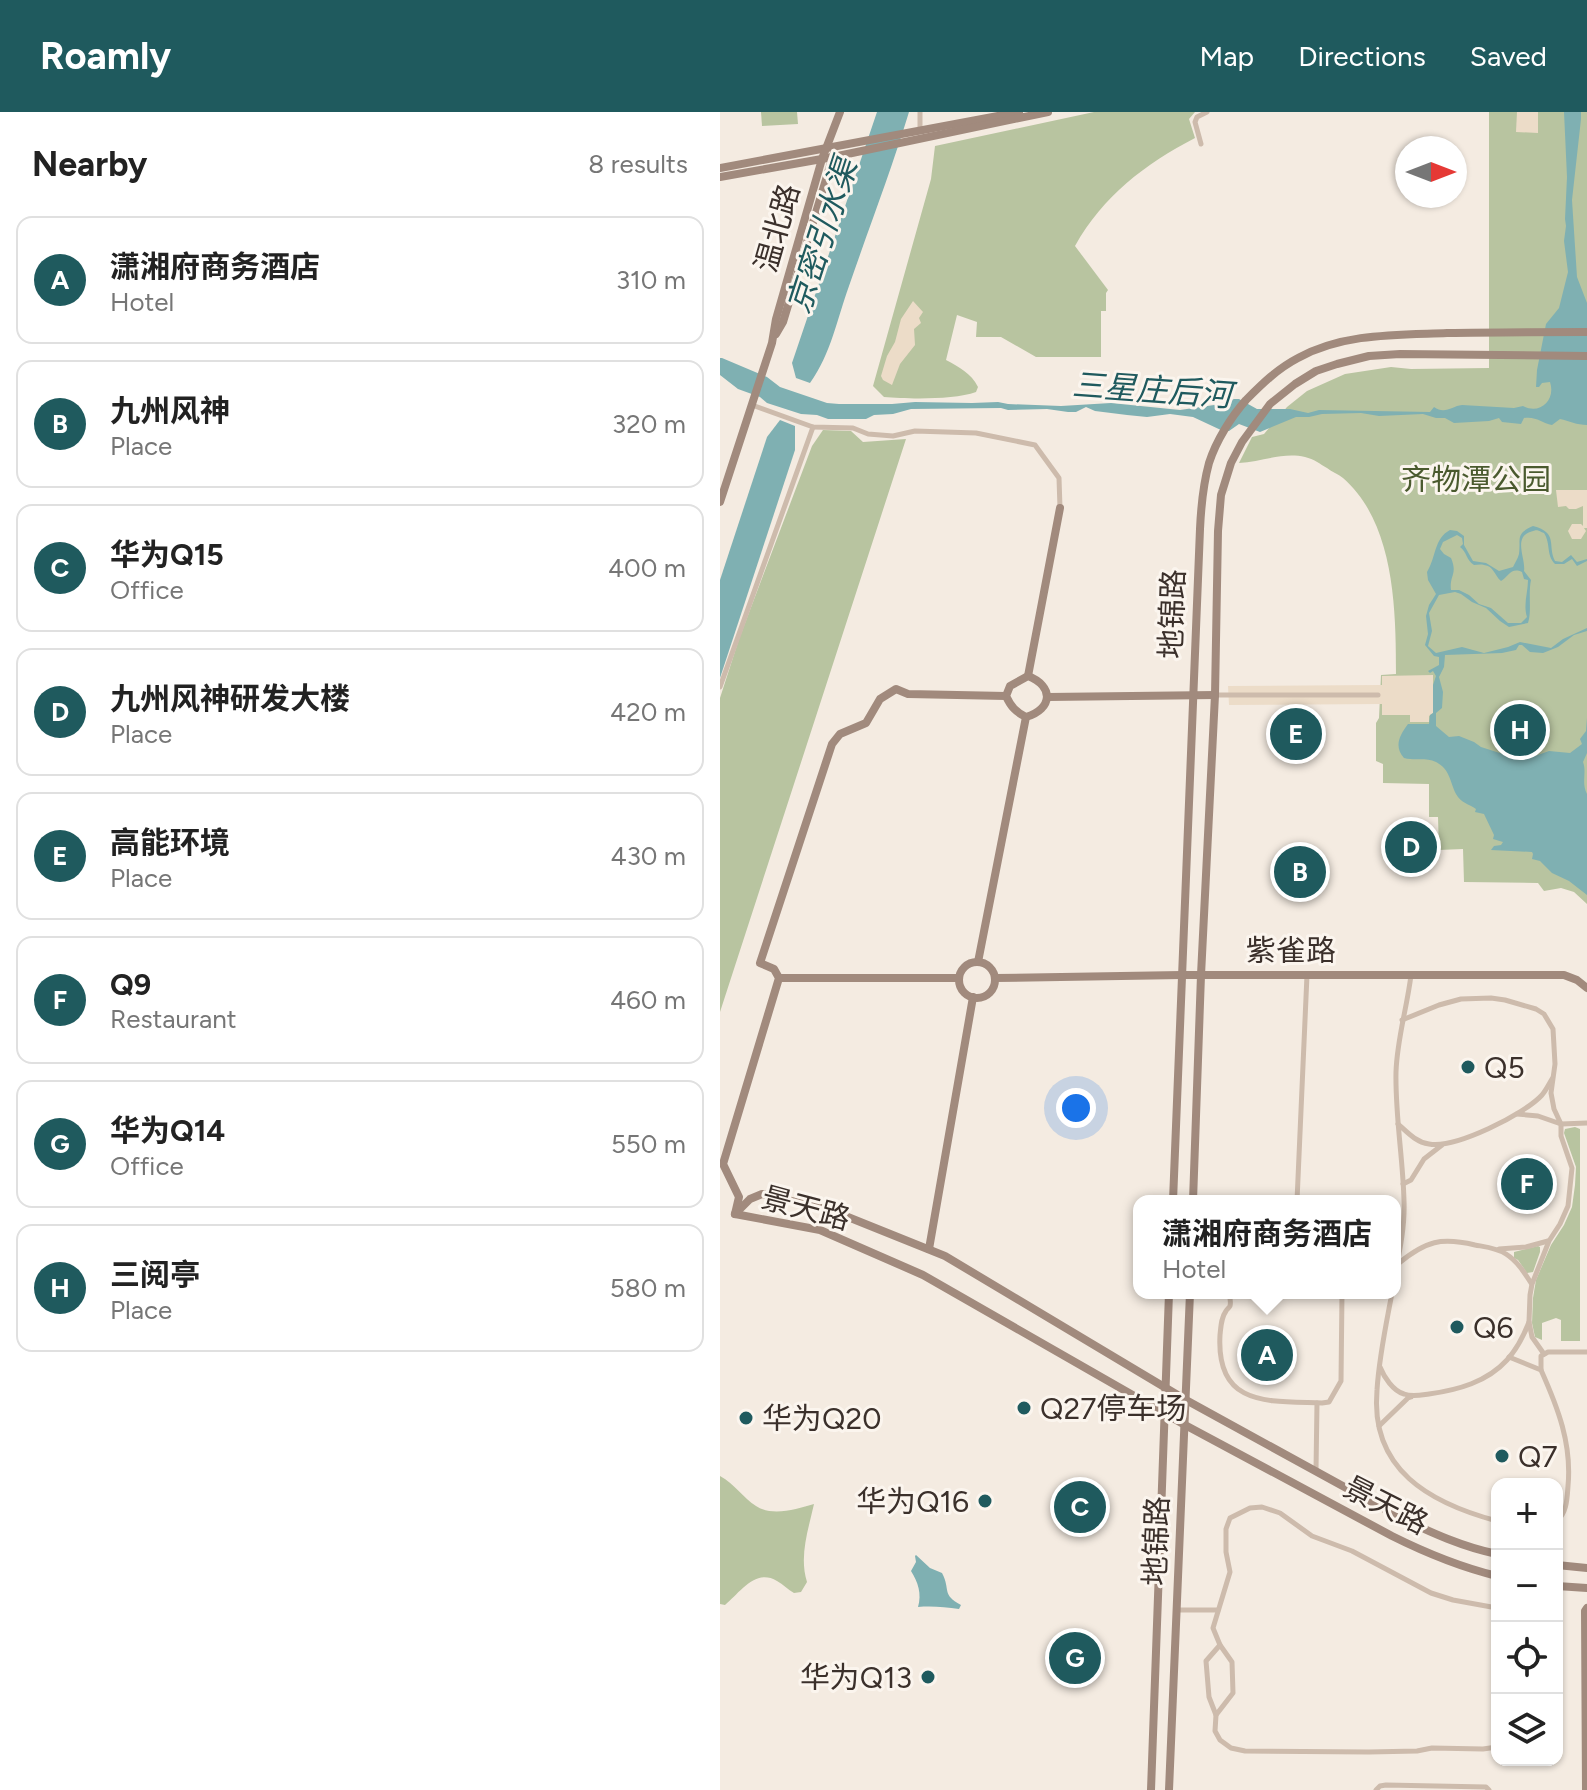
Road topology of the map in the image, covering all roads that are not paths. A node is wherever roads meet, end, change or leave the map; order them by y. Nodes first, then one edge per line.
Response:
1 (840, 112) edge
2 (920, 112) edge
3 (1019, 112) edge
4 (1048, 112) edge
5 (1207, 112) edge
6 (920, 130) junction
7 (906, 137) junction
8 (1201, 144) dead end
9 (831, 148) junction
10 (850, 149) junction
11 (833, 157) junction
12 (822, 159) junction
13 (720, 168) edge
14 (720, 177) edge
15 (1587, 332) edge
16 (772, 343) junction
17 (1587, 356) edge
18 (753, 401) junction
19 (813, 427) junction
20 (720, 502) edge
21 (1060, 508) joint
22 (1028, 676) junction
23 (720, 687) edge
24 (1194, 695) junction
25 (1215, 695) junction
26 (1378, 695) dead end
27 (1006, 696) junction
28 (1048, 697) junction
29 (1026, 717) junction
30 (978, 962) junction
31 (1307, 974) junction
32 (1412, 974) junction
33 (1181, 975) junction
34 (1201, 975) junction
35 (779, 978) junction
36 (959, 978) junction
37 (995, 978) junction
38 (1586, 987) edge
39 (973, 997) junction
40 (1402, 1020) junction
41 (1552, 1078) junction
42 (1517, 1114) junction
43 (1398, 1123) junction
44 (1587, 1123) edge
45 (1561, 1124) junction
46 (1447, 1143) junction
47 (1403, 1184) junction
48 (1173, 1195) edge
49 (1193, 1195) edge
50 (1297, 1195) edge
51 (735, 1214) junction
52 (1401, 1241) edge
53 (1549, 1241) junction
54 (929, 1249) junction
55 (1497, 1249) junction
56 (1401, 1261) edge
57 (1532, 1284) junction
58 (1169, 1299) edge
59 (1190, 1299) edge
60 (1229, 1299) edge
61 (1342, 1299) edge
62 (1391, 1299) edge
63 (1529, 1322) junction
64 (1587, 1352) edge
65 (1544, 1354) junction
66 (1509, 1357) junction
67 (1380, 1366) junction
68 (1541, 1370) junction
69 (1165, 1387) junction
70 (1416, 1396) junction
71 (1186, 1400) junction
72 (1317, 1403) junction
73 (1165, 1413) junction
74 (1185, 1425) junction
75 (1379, 1426) junction
76 (1316, 1471) junction
77 (1563, 1515) edge
78 (1491, 1519) edge
79 (1491, 1552) edge
80 (1563, 1566) edge
81 (1587, 1568) edge
82 (1491, 1574) edge
83 (1563, 1586) edge
84 (1587, 1588) edge
85 (1491, 1607) edge
86 (1587, 1608) edge
87 (1177, 1610) junction
88 (1218, 1610) junction
89 (1220, 1645) junction
90 (1216, 1715) junction
91 (1491, 1748) edge
92 (1151, 1790) edge
93 (1169, 1790) edge
94 (1376, 1790) edge
95 (1489, 1790) edge
96 (1586, 1790) edge

1 - 9 street, 温北路
2 - 6 street
3 - 6 street
4 - 7 street
5 - 8 street
6 - 7 street
7 - 10 street
9 - 10 street
9 - 11 street, 温北路
9 - 12 street, 温北路
9 - 13 street
10 - 11 street
11 - 12 street
11 - 16 street, 温北路
12 - 14 street
12 - 16 street, 温北路
15 - 24 street, 地锦路
16 - 18 street, 温北路
17 - 25 street, 地锦路
18 - 19 street
18 - 20 street, 温北路
19 - 21 street
19 - 23 street
21 - 22 street
22 - 27 street
22 - 28 street
24 - 25 street
24 - 28 street
24 - 33 street, 地锦路
25 - 26 street
25 - 34 street, 地锦路
27 - 29 street
27 - 35 street
28 - 29 street
29 - 30 street
30 - 36 street
30 - 37 street
31 - 32 street, 紫雀路
31 - 34 street, 紫雀路
31 - 50 street
32 - 38 street, 紫雀路
32 - 40 street
33 - 34 street, 紫雀路
33 - 37 street, 紫雀路
33 - 48 street, 地锦路
34 - 49 street, 地锦路
35 - 36 street
35 - 51 street
36 - 39 street
37 - 39 street
39 - 54 street
40 - 41 street
40 - 43 street
41 - 42 street
41 - 45 street
42 - 45 street
42 - 46 street
43 - 46 street
43 - 47 street
44 - 45 street
45 - 53 street
46 - 47 street
47 - 52 street
51 - 54 street, 景天路
51 - 73 street, 景天路
53 - 55 street
53 - 57 street
54 - 69 street, 景天路
55 - 56 street
55 - 57 street
57 - 63 street
58 - 69 street, 地锦路
59 - 71 street, 地锦路
60 - 72 street
61 - 72 street
62 - 67 street
63 - 65 street
63 - 66 street
64 - 65 street
65 - 68 street
66 - 68 street
66 - 70 street
67 - 70 street
67 - 75 street
68 - 77 street
69 - 71 street, 景天路
69 - 73 street, 地锦路
70 - 75 street
71 - 74 street, 地锦路
71 - 76 street, 景天路
72 - 76 street
73 - 74 street, 景天路
73 - 92 street, 地锦路
74 - 82 street, 景天路
74 - 87 street, 地锦路
75 - 78 street
76 - 79 street, 景天路
80 - 81 street
83 - 84 street
85 - 88 street
86 - 96 street
87 - 88 street
87 - 93 street, 地锦路
88 - 89 street
89 - 90 street
89 - 90 street
90 - 91 street
94 - 95 street

